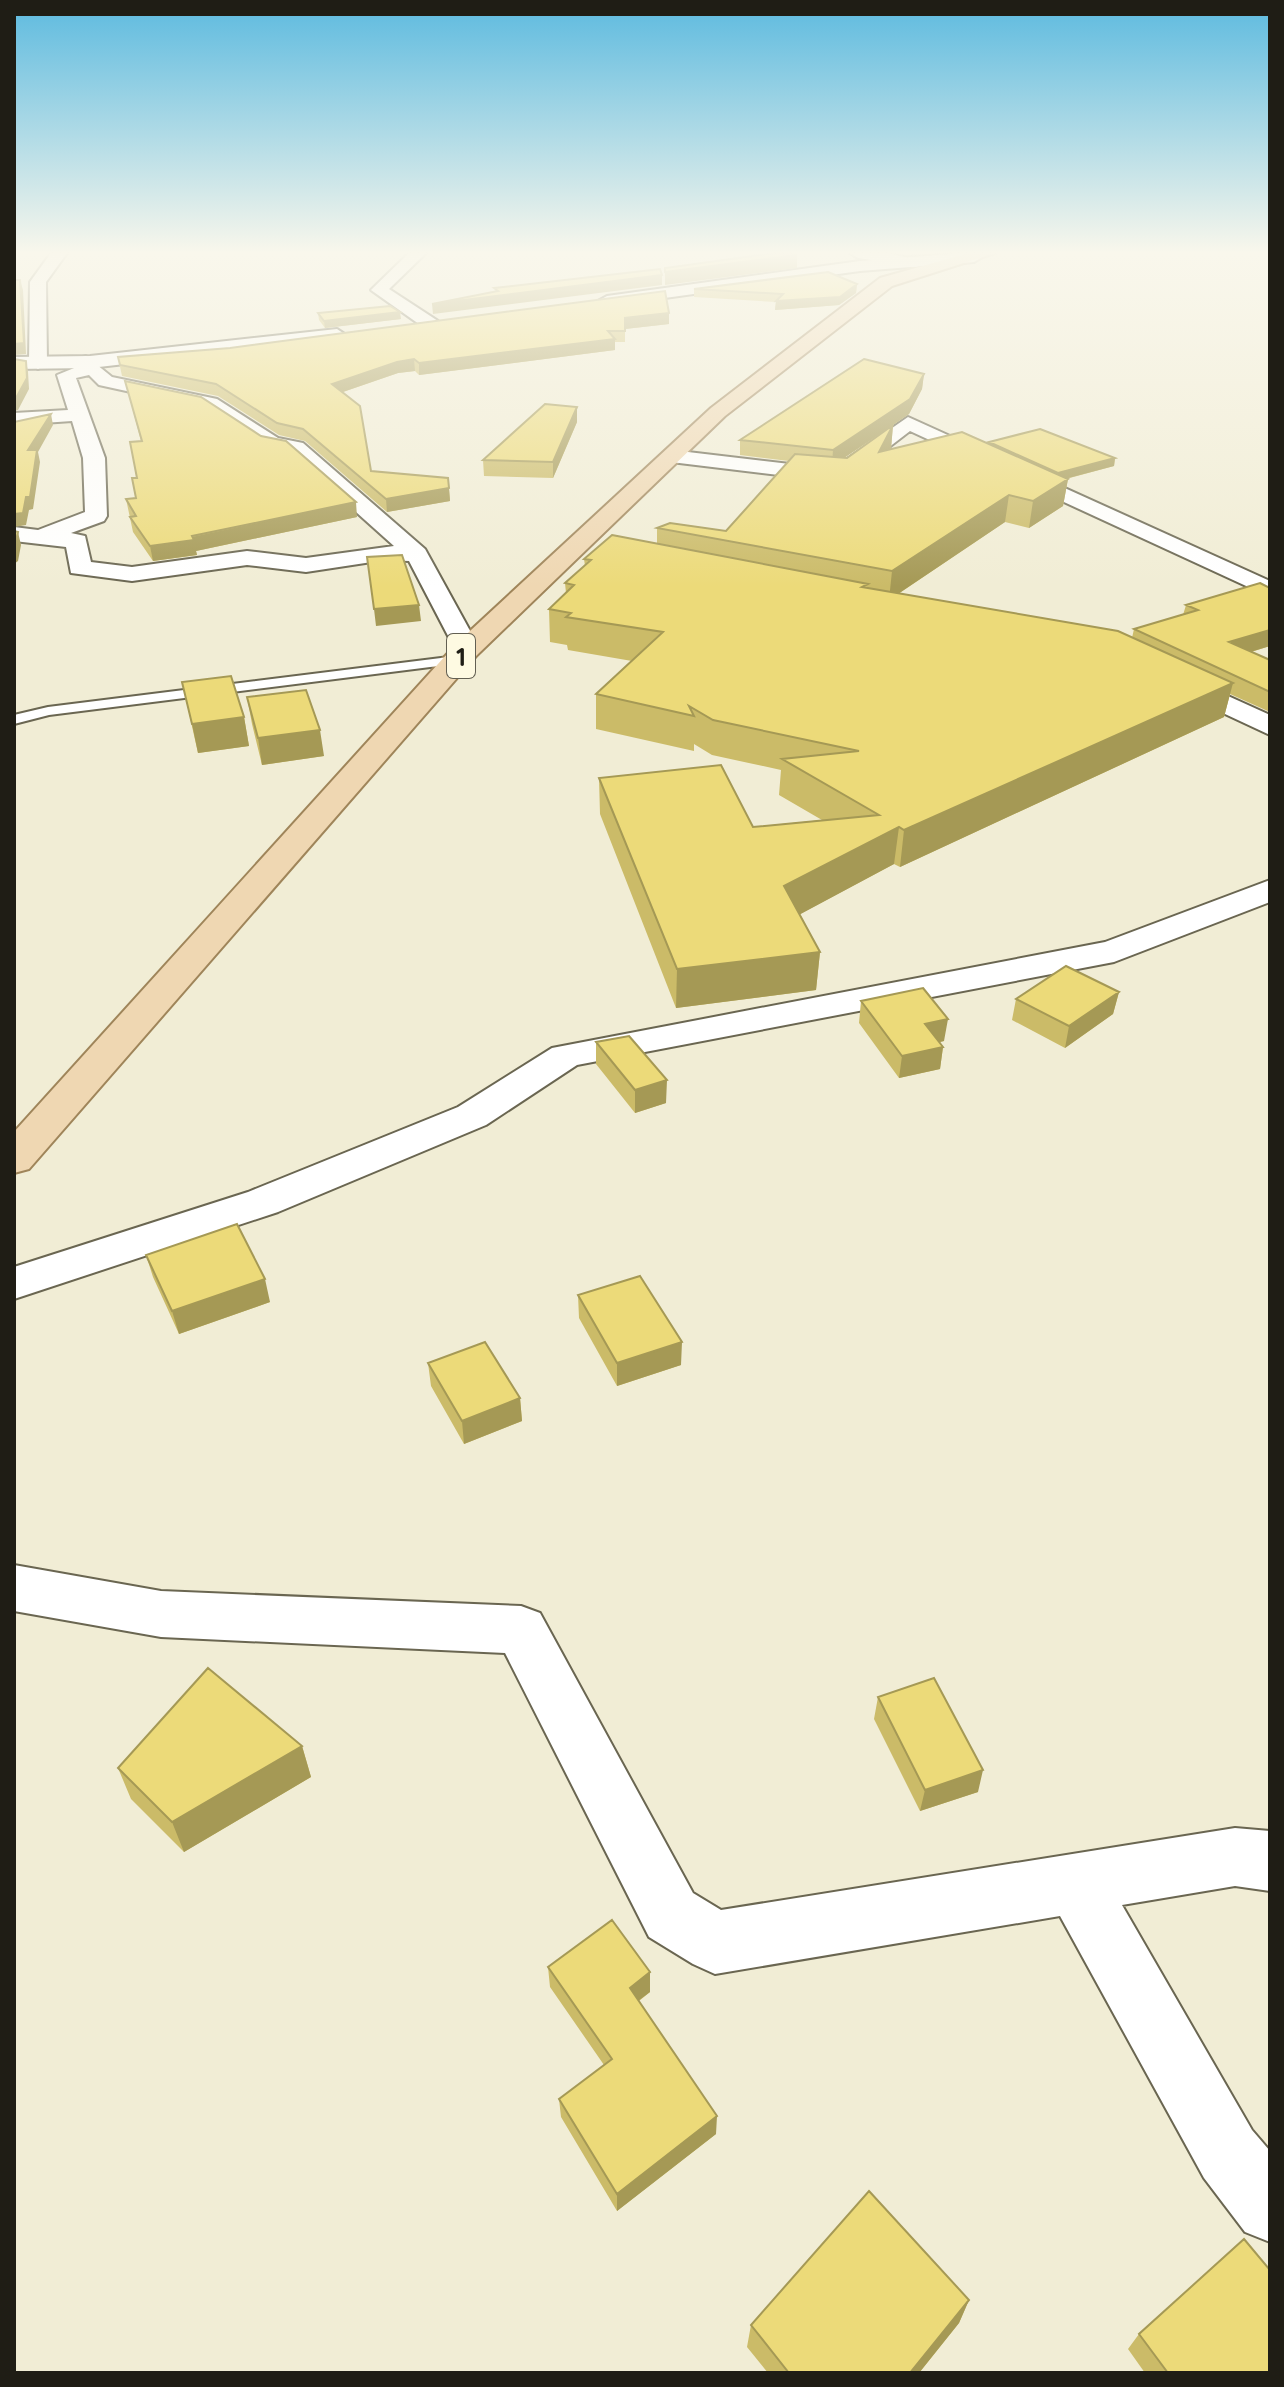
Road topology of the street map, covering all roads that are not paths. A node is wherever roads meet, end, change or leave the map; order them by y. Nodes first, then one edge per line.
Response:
1 (74, 364) edge
2 (94, 364) edge
3 (780, 364) edge
4 (89, 365) junction
5 (79, 415) junction
6 (14, 419) edge
7 (671, 456) junction
8 (14, 534) edge
9 (39, 537) junction
10 (573, 549) junction
11 (417, 554) junction
12 (602, 554) edge
13 (1270, 590) edge
14 (462, 655) junction
15 (1147, 667) edge
16 (14, 720) edge
17 (1270, 726) edge
18 (1270, 890) edge
19 (14, 1159) edge
20 (14, 1283) edge
21 (14, 1588) edge
22 (1270, 1861) edge
23 (1075, 1883) junction
24 (1270, 2207) edge

1 - 4 street
2 - 4 street
3 - 7 main road, 1
4 - 5 street
4 - 11 street
5 - 6 street
5 - 9 street
7 - 10 main road, 1
7 - 13 street
8 - 9 street
9 - 11 street
10 - 12 street
10 - 14 main road, 1
11 - 14 street
14 - 16 lane
14 - 19 main road, 1
15 - 17 street
18 - 20 street
21 - 23 street
22 - 23 street
23 - 24 street

